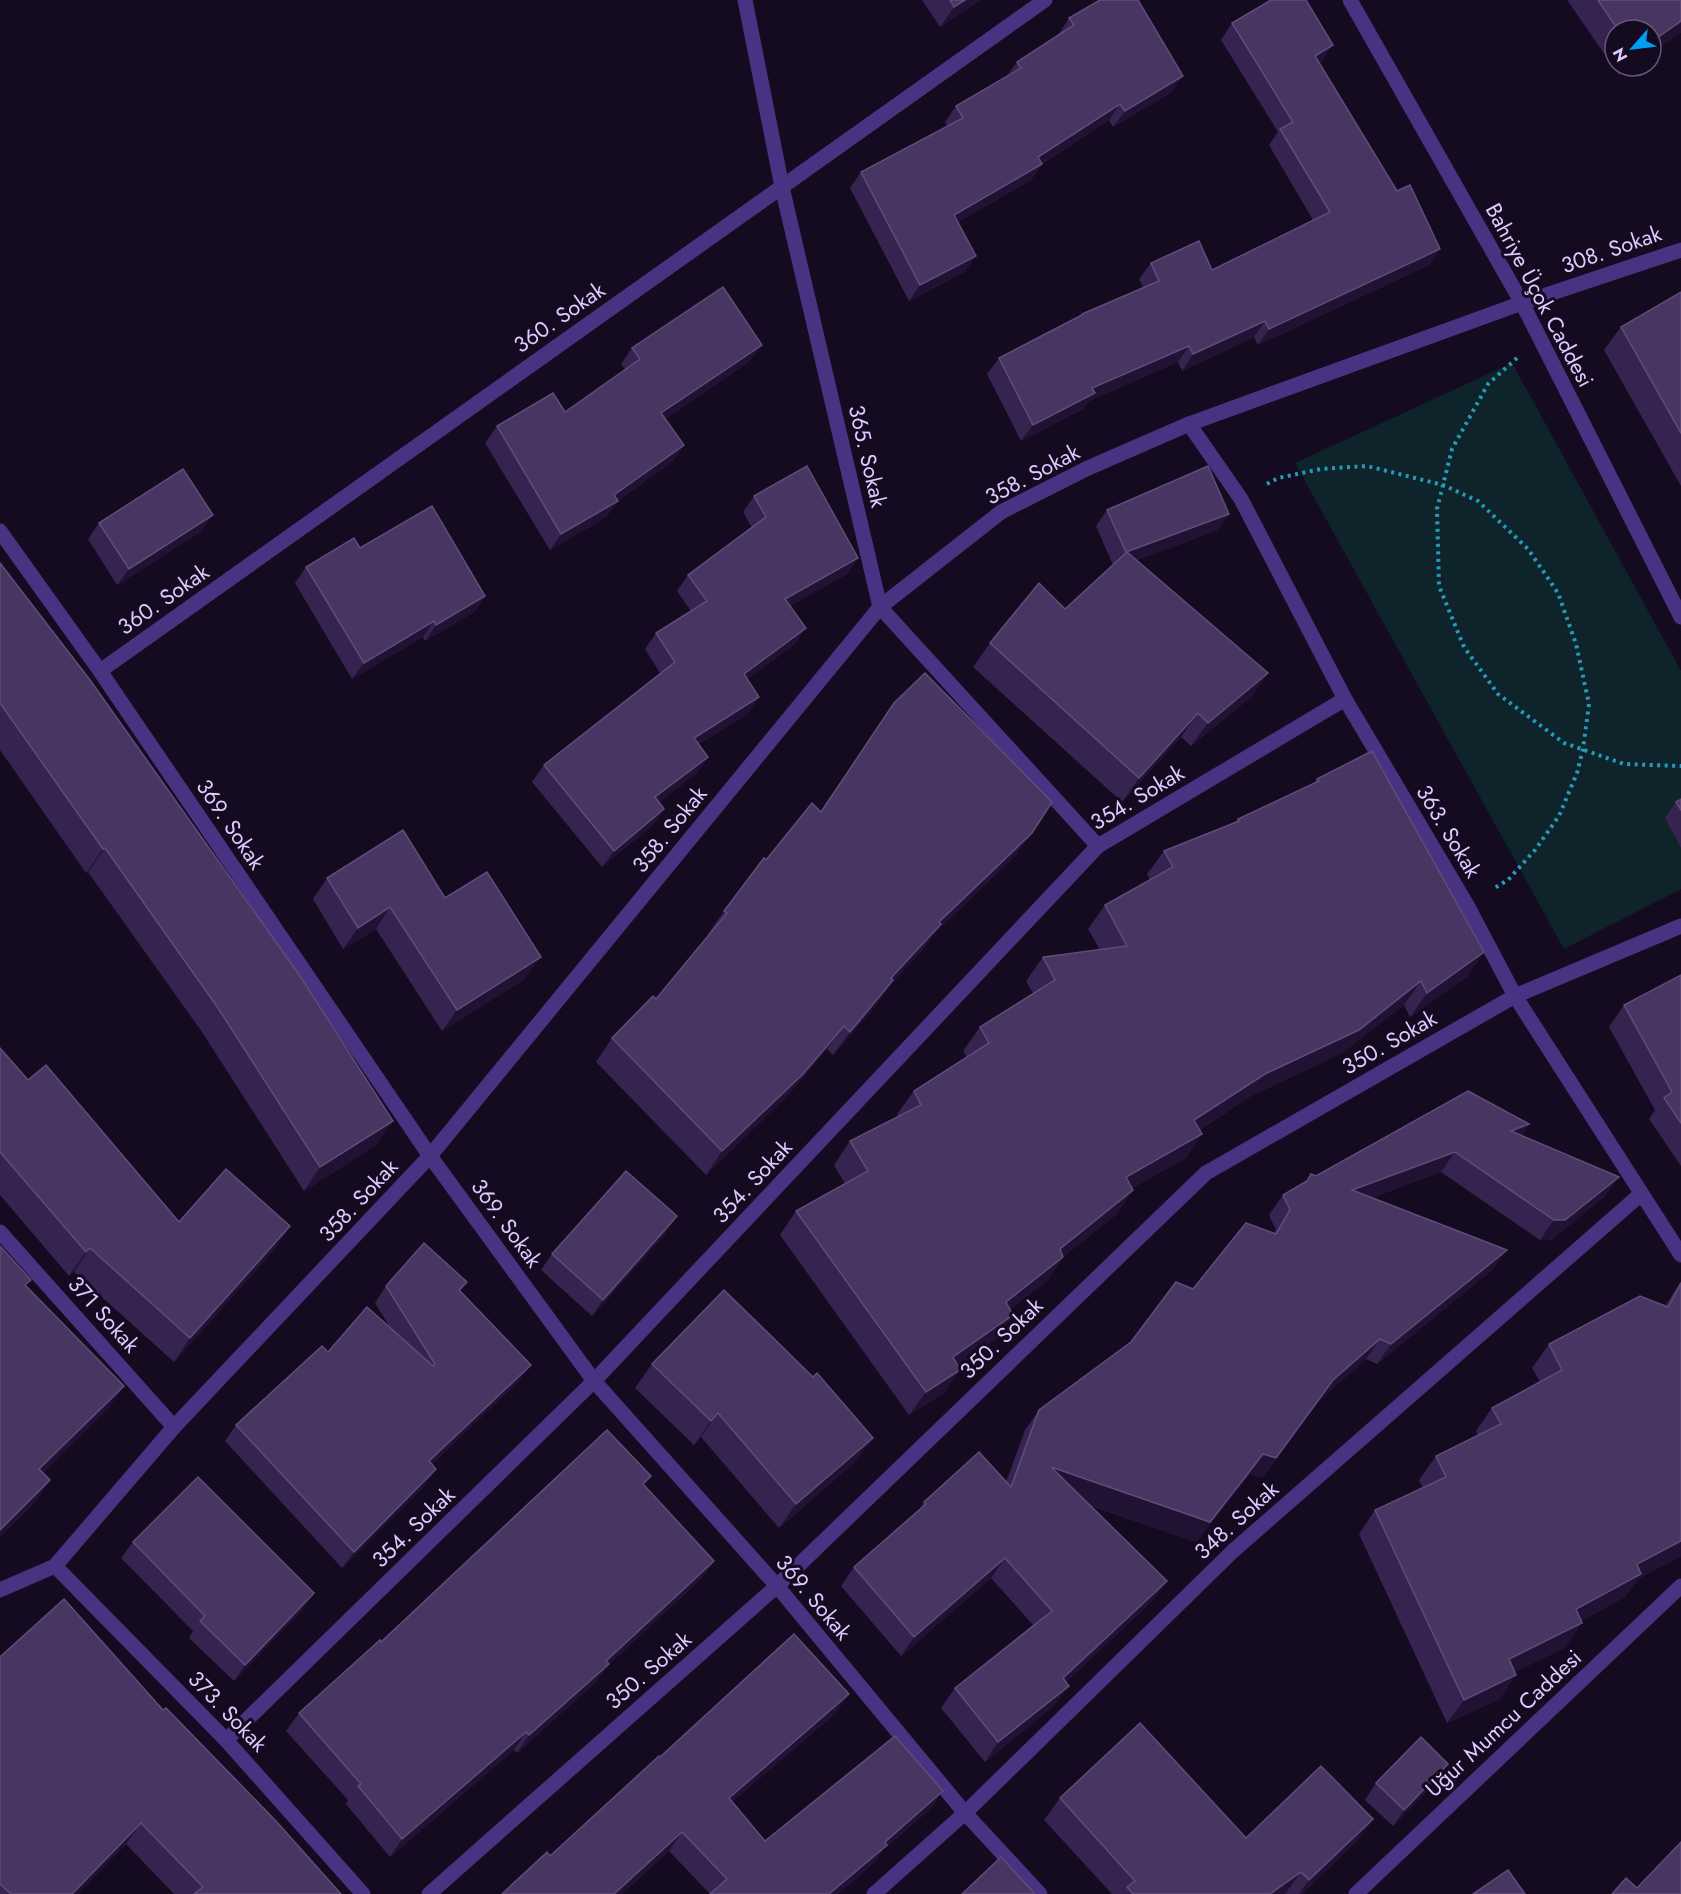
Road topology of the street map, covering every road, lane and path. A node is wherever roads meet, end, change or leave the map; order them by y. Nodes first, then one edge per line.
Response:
1 (745, 0) edge
2 (1045, 0) edge
3 (1350, 0) edge
4 (782, 187) junction
5 (1681, 250) edge
6 (1522, 303) junction
7 (1540, 337) junction
8 (1189, 424) junction
9 (1443, 485) junction
10 (1241, 499) junction
11 (0, 531) edge
12 (1677, 601) edge
13 (880, 607) junction
14 (1681, 617) edge
15 (100, 671) junction
16 (1345, 699) junction
17 (1583, 749) junction
18 (1681, 766) edge
19 (1098, 846) junction
20 (1467, 905) junction
21 (1681, 926) edge
22 (1515, 996) junction
23 (430, 1156) junction
24 (1641, 1194) junction
25 (0, 1232) edge
26 (1681, 1255) edge
27 (594, 1381) junction
28 (174, 1427) junction
29 (54, 1566) junction
30 (777, 1586) junction
31 (1681, 1586) edge
32 (0, 1590) edge
33 (226, 1740) junction
34 (964, 1813) junction
35 (363, 1894) edge
36 (429, 1894) edge
37 (874, 1894) edge
38 (1040, 1894) edge
39 (1356, 1894) edge

1 - 4 street, 365. Sokak
2 - 4 street, 360. Sokak
3 - 6 street, Bahriye Üçok Caddesi
4 - 13 street, 365. Sokak
4 - 15 street, 360. Sokak
5 - 6 street, 308. Sokak
6 - 7 street, Bahriye Üçok Caddesi
6 - 8 street, 358. Sokak
7 - 9 path
7 - 12 street, Bahriye Üçok Caddesi
8 - 10 street, 363. Sokak
8 - 13 street, 358. Sokak
9 - 10 path
9 - 17 path
9 - 17 path
10 - 16 street, 363. Sokak
11 - 15 street, 369. Sokak
12 - 14 street, Bahriye Üçok Caddesi
13 - 19 street, 365. Sokak
13 - 23 street, 358. Sokak
15 - 23 street, 369. Sokak
16 - 19 street, 354. Sokak
16 - 20 street, 363. Sokak
17 - 18 path
17 - 20 path
19 - 27 street, 354. Sokak
20 - 22 street, 363. Sokak
21 - 22 street, 350. Sokak
22 - 24 street, 363. Sokak
22 - 30 street, 350. Sokak
23 - 27 street, 369. Sokak
23 - 28 street, 358. Sokak
24 - 26 street, 363. Sokak
24 - 34 street, 348. Sokak
25 - 28 street, 371 Sokak
27 - 30 street, 369. Sokak
27 - 33 street, 354. Sokak
28 - 29 street, 358. Sokak
29 - 32 street, 358. Sokak
29 - 33 street, 373. Sokak
30 - 34 street, 369. Sokak
30 - 36 street, 350. Sokak
31 - 39 street, Uğur Mumcu Caddesi
33 - 35 street, 373. Sokak
34 - 37 street, 348. Sokak
34 - 38 street, 369. Sokak

